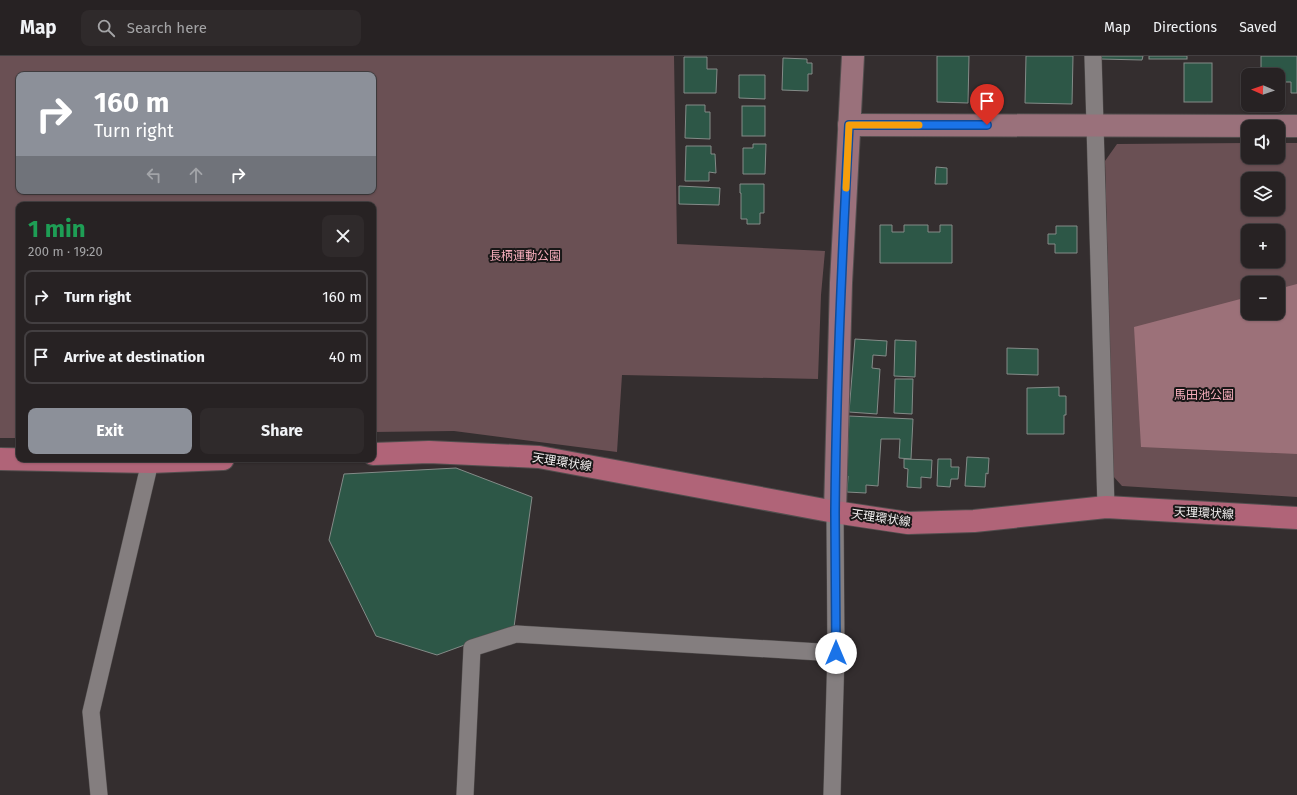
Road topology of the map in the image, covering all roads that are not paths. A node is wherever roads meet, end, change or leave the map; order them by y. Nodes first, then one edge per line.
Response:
1 (853, 56) edge
2 (1093, 56) edge
3 (849, 125) junction
4 (1095, 125) junction
5 (1297, 126) edge
6 (376, 454) edge
7 (0, 459) edge
8 (16, 459) edge
9 (150, 462) edge
10 (1106, 507) junction
11 (835, 512) junction
12 (1297, 518) edge
13 (836, 653) junction
14 (99, 795) edge
15 (465, 795) edge
16 (832, 795) edge

1 - 3 street
2 - 4 street
3 - 4 street
3 - 11 street
4 - 5 street
4 - 10 street
6 - 11 main road, 天理環状線
7 - 8 main road
9 - 14 street
10 - 11 main road, 天理環状線
10 - 12 main road, 天理環状線
11 - 13 street
13 - 15 street
13 - 16 street

